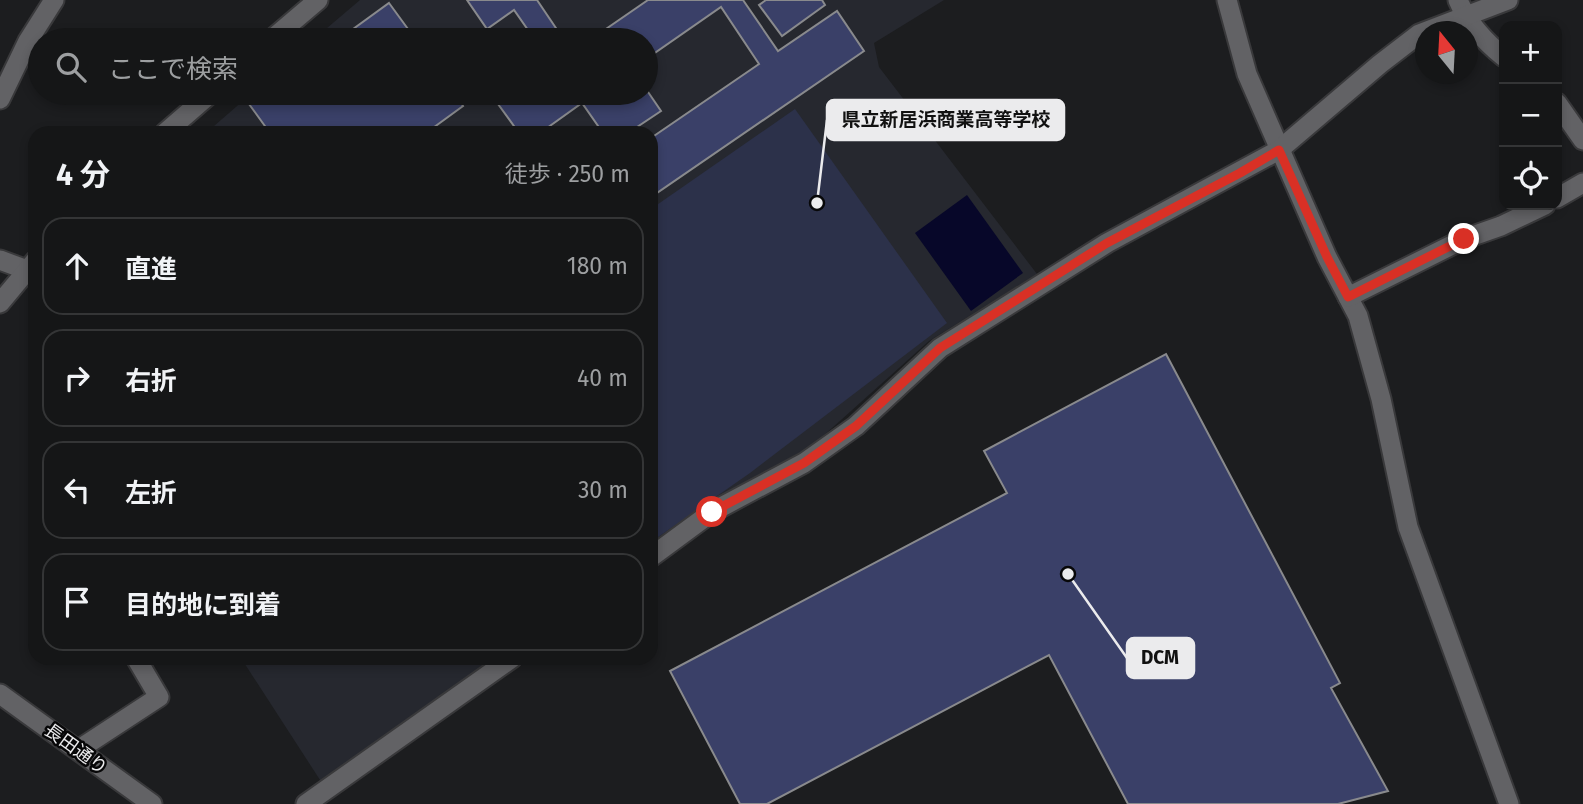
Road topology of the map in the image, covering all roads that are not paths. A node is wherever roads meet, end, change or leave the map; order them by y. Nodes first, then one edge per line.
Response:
1 (54, 0) edge
2 (318, 0) edge
3 (1227, 0) edge
4 (1508, 0) edge
5 (1462, 9) edge
6 (36, 28) edge
7 (285, 28) edge
8 (28, 41) edge
9 (1499, 53) edge
10 (0, 99) edge
11 (197, 105) edge
12 (1562, 110) edge
13 (173, 126) edge
14 (1583, 140) edge
15 (1279, 150) junction
16 (1583, 183) edge
17 (1562, 195) edge
18 (1535, 210) edge
19 (0, 260) edge
20 (28, 265) edge
21 (28, 269) edge
22 (1348, 297) junction
23 (0, 303) edge
24 (658, 552) edge
25 (140, 665) edge
26 (502, 665) edge
27 (0, 694) edge
28 (78, 750) junction
29 (152, 804) edge
30 (306, 804) edge
31 (1508, 804) edge

1 - 6 street
2 - 7 street
3 - 15 street
4 - 5 street
5 - 9 street
5 - 15 street
8 - 10 street
11 - 13 street
12 - 14 street
15 - 22 street
15 - 24 street
16 - 17 street
18 - 22 street
19 - 20 street
21 - 23 street
22 - 31 street
25 - 28 street
26 - 30 street
27 - 28 street, 長田通り
28 - 29 street, 長田通り

